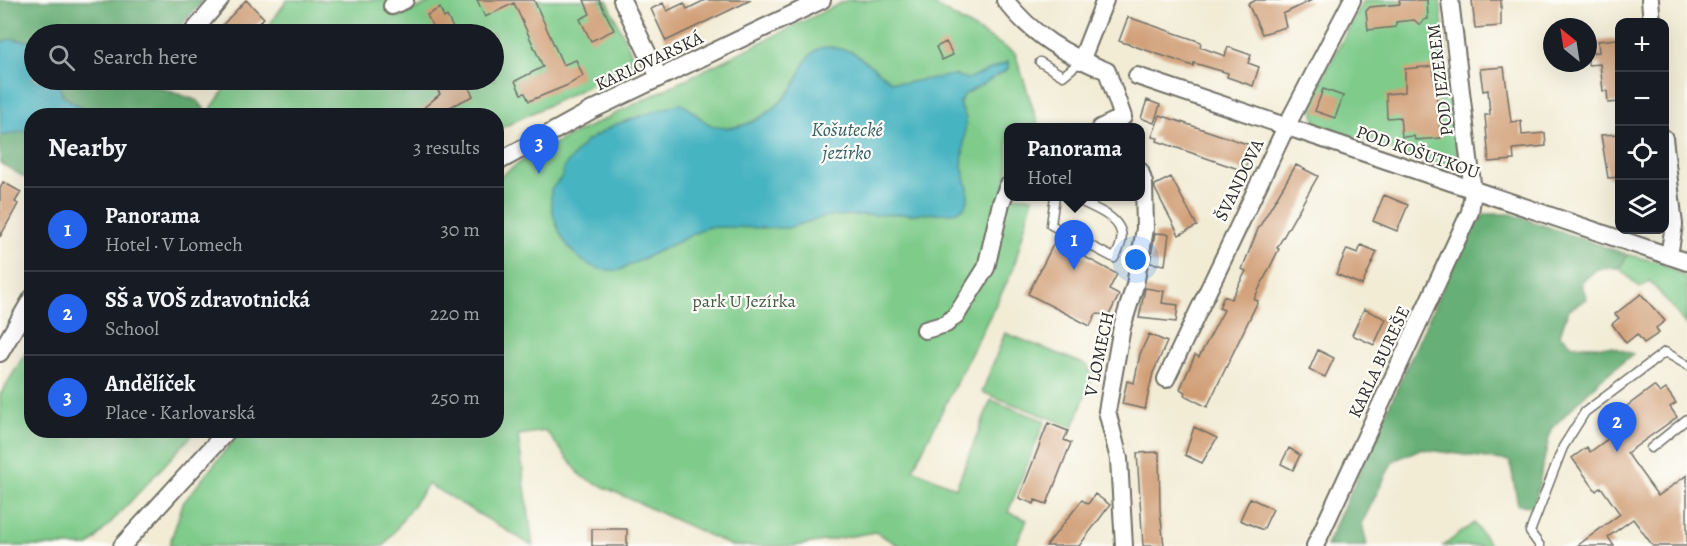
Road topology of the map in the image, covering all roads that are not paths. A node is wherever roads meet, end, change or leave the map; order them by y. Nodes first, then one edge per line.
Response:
1 (220, 0) edge
2 (622, 0) edge
3 (822, 0) edge
4 (1005, 0) edge
5 (1105, 0) edge
6 (1352, 0) edge
7 (1450, 0) edge
8 (1650, 0) edge
9 (1652, 18) edge
10 (200, 24) edge
11 (1081, 61) junction
12 (1040, 62) dead end
13 (1137, 76) dead end
14 (659, 77) junction
15 (1124, 122) edge
16 (1286, 127) junction
17 (504, 158) edge
18 (1669, 177) edge
19 (1473, 192) junction
20 (1004, 196) edge
21 (1054, 201) edge
22 (1079, 201) edge
23 (1144, 201) edge
24 (1669, 256) junction
25 (1687, 262) edge
26 (24, 312) edge
27 (925, 330) dead end
28 (0, 353) edge
29 (1687, 365) edge
30 (1166, 379) dead end
31 (1687, 418) edge
32 (221, 438) edge
33 (1651, 448) dead end
34 (122, 546) edge
35 (1124, 546) edge
36 (1315, 546) edge
37 (1540, 546) edge

1 - 10 street
2 - 14 street
3 - 14 street, KARLOVARSKÁ
4 - 11 street
5 - 11 street
6 - 16 street, ŠVANDOVA
7 - 19 street, POD JEZEREM
8 - 9 street
11 - 12 lane
11 - 15 street
13 - 16 street, POD KOŠUTKOU
14 - 17 street, KARLOVARSKÁ
16 - 19 street, POD KOŠUTKOU
16 - 30 street, ŠVANDOVA
18 - 24 street
19 - 24 street, POD KOŠUTKOU
19 - 36 street, KARLA BUREŠE
20 - 27 street
21 - 22 lane
23 - 35 street, V LOMECH
24 - 25 street, POD KOŠUTKOU
26 - 28 street
29 - 37 lane
31 - 33 lane
32 - 34 street

